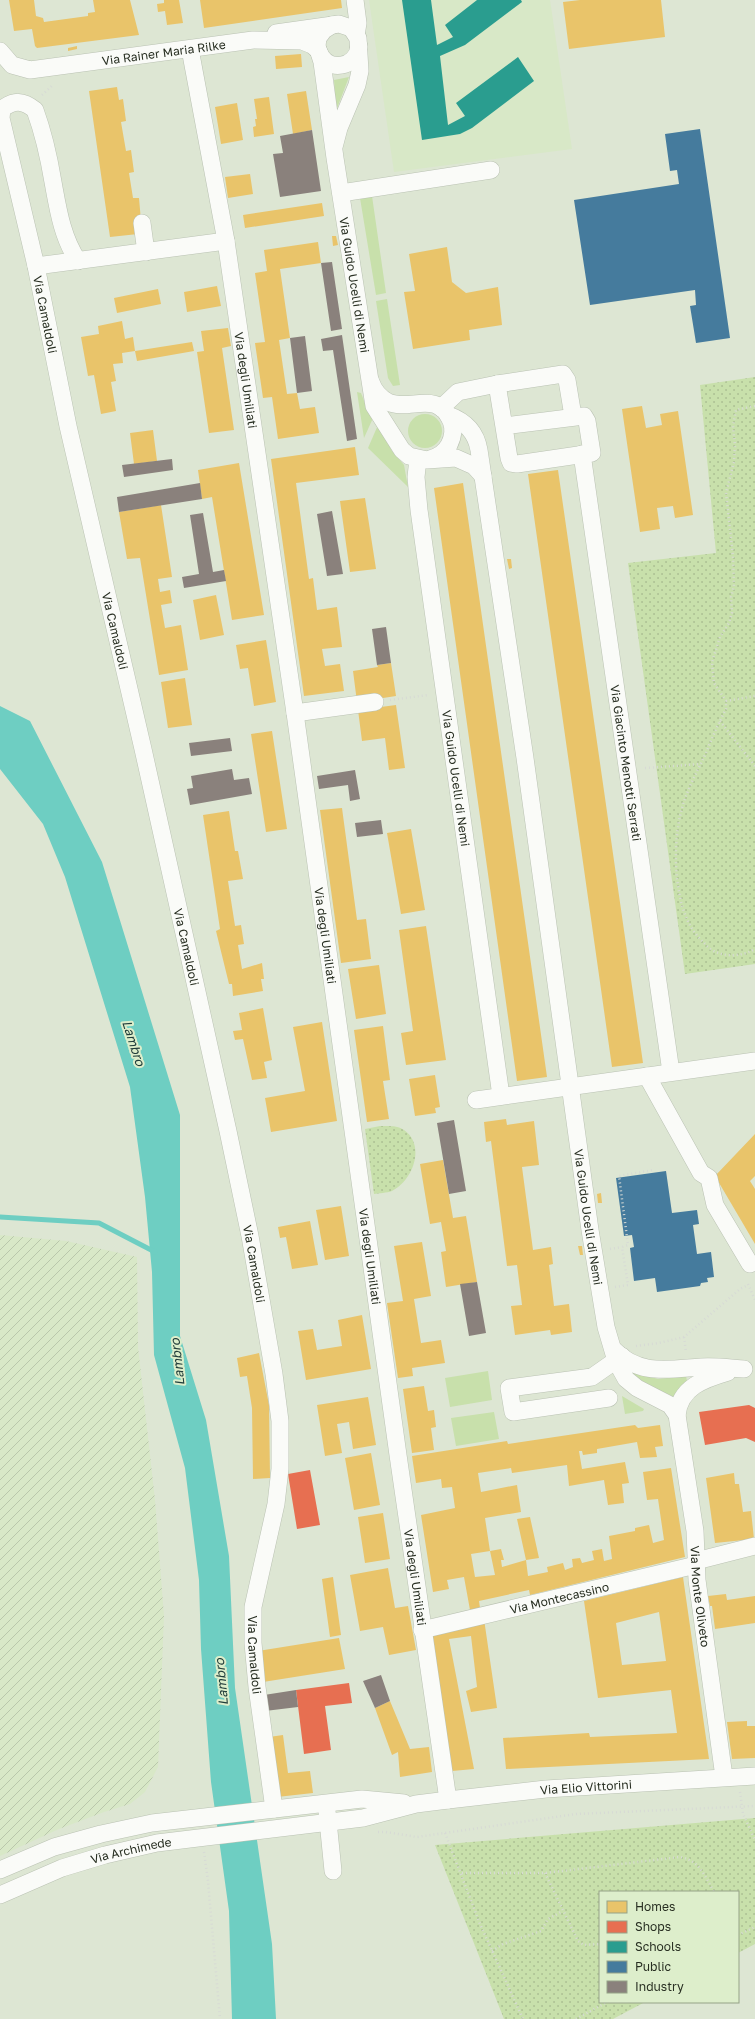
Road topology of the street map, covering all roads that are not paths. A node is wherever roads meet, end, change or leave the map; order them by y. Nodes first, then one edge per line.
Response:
1 (355, 0) edge
2 (335, 24) junction
3 (358, 39) junction
4 (253, 40) junction
5 (190, 49) junction
6 (0, 51) edge
7 (318, 51) junction
8 (334, 147) junction
9 (491, 170) dead end
10 (341, 193) junction
11 (142, 223) dead end
12 (226, 241) junction
13 (146, 252) junction
14 (78, 261) junction
15 (36, 266) junction
16 (368, 376) junction
17 (497, 384) junction
18 (418, 403) junction
19 (445, 412) junction
20 (573, 416) junction
21 (504, 426) junction
22 (396, 440) junction
23 (582, 454) junction
24 (423, 459) junction
25 (483, 476) junction
26 (375, 702) road end
27 (295, 713) junction
28 (755, 1061) edge
29 (671, 1072) junction
30 (647, 1076) junction
31 (571, 1086) junction
32 (501, 1096) junction
33 (476, 1100) dead end
34 (750, 1264) road end
35 (620, 1352) junction
36 (749, 1369) edge
37 (592, 1377) junction
38 (677, 1415) junction
39 (755, 1546) edge
40 (696, 1563) junction
41 (422, 1630) junction
42 (740, 1777) edge
43 (448, 1800) junction
44 (326, 1803) junction
45 (416, 1804) junction
46 (270, 1809) junction
47 (328, 1822) junction
48 (269, 1829) joint
49 (0, 1870) edge
50 (333, 1871) dead end
51 (0, 1895) edge

1 - 3 street, Via Guido Ucelli di Nemi
2 - 3 street
2 - 4 street, Via Rainer Maria Rilke
2 - 7 street, Via Guido Ucelli di Nemi
3 - 7 street, Via Guido Ucelli di Nemi
3 - 8 street, Via Guido Ucelli di Nemi
4 - 5 street, Via Rainer Maria Rilke
4 - 7 street, Via Rainer Maria Rilke
5 - 6 street, Via Rainer Maria Rilke
5 - 12 street, Via degli Umiliati
7 - 8 street, Via Guido Ucelli di Nemi
8 - 10 street, Via Guido Ucelli di Nemi
9 - 10 street
10 - 16 street, Via Guido Ucelli di Nemi
11 - 13 street
12 - 13 street
12 - 27 street, Via degli Umiliati
13 - 14 street
14 - 15 street
14 - 15 street, Via Camaldoli
15 - 46 street, Via Camaldoli
16 - 18 street, Via Guido Ucelli di Nemi
16 - 22 street, Via Guido Ucelli di Nemi
17 - 19 street
17 - 20 street
17 - 21 street
18 - 19 street, Via Guido Ucelli di Nemi
18 - 22 street
19 - 24 street
19 - 25 street, Via Guido Ucelli di Nemi
20 - 21 street
20 - 23 street
21 - 23 street
22 - 24 street, Via Guido Ucelli di Nemi
23 - 29 street, Via Giacinto Menotti Serrati
24 - 25 street
24 - 32 street, Via Guido Ucelli di Nemi
25 - 31 street, Via Guido Ucelli di Nemi
26 - 27 street
27 - 41 street, Via degli Umiliati
28 - 29 street
29 - 30 street
30 - 31 street
30 - 34 street
31 - 32 street
31 - 35 street, Via Guido Ucelli di Nemi
32 - 33 street
35 - 36 street
35 - 37 street
35 - 38 street, Via Guido Ucelli di Nemi
36 - 38 street
37 - 37 street
38 - 40 street, Via Monte Oliveto
39 - 40 street, Via Montecassino
40 - 41 street, Via Montecassino
40 - 42 street, Via Monte Oliveto
41 - 43 street, Via degli Umiliati
42 - 43 street, Via Elio Vittorini
43 - 45 street, Via Elio Vittorini
44 - 45 street, Via Elio Vittorini
44 - 46 street, Via Elio Vittorini
44 - 47 street
45 - 47 street, Via Elio Vittorini
46 - 49 street, Via Archimede
47 - 48 street, Via Elio Vittorini
47 - 50 street
48 - 51 street, Via Archimede

